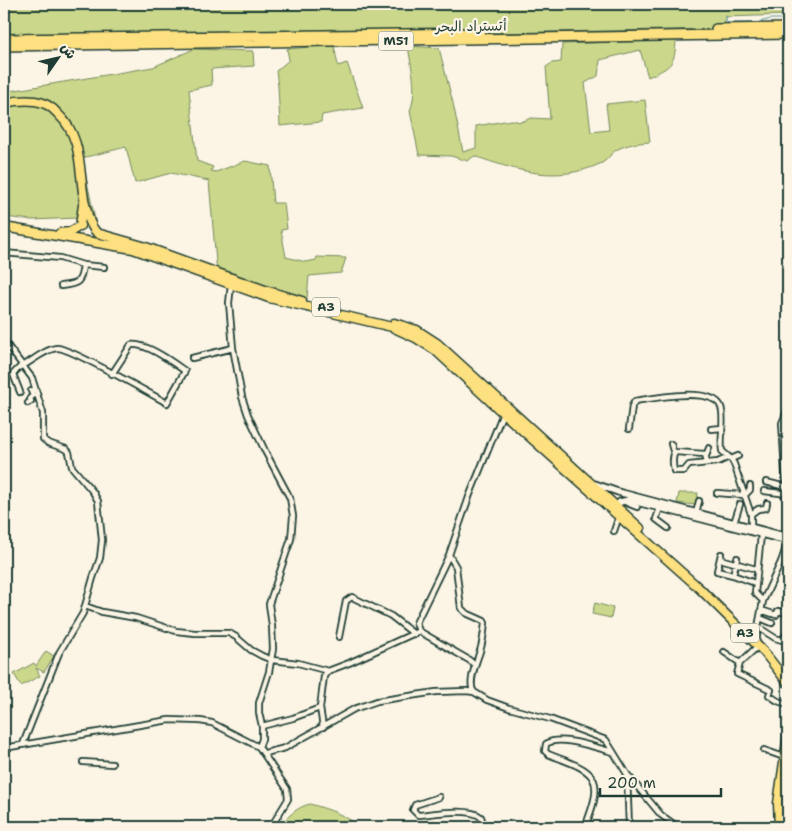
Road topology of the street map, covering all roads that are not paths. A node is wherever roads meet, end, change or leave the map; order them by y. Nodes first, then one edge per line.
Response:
1 (788, 28) edge
2 (788, 34) edge
3 (4, 39) edge
4 (4, 46) edge
5 (4, 102) edge
6 (83, 194) junction
7 (4, 226) edge
8 (48, 234) junction
9 (4, 253) edge
10 (83, 265) junction
11 (104, 267) dead end
12 (231, 285) junction
13 (61, 286) dead end
14 (4, 341) edge
15 (233, 348) junction
16 (192, 358) dead end
17 (23, 366) junction
18 (112, 374) junction
19 (35, 389) junction
20 (20, 392) dead end
21 (28, 403) dead end
22 (788, 409) edge
23 (503, 413) junction
24 (722, 428) junction
25 (629, 429) dead end
26 (711, 429) dead end
27 (671, 444) dead end
28 (709, 448) dead end
29 (674, 454) junction
30 (706, 456) junction
31 (738, 456) dead end
32 (730, 458) junction
33 (707, 463) junction
34 (591, 482) junction
35 (766, 482) dead end
36 (750, 486) dead end
37 (786, 486) junction
38 (717, 492) dead end
39 (766, 493) dead end
40 (788, 495) edge
41 (744, 496) junction
42 (699, 501) dead end
43 (766, 503) dead end
44 (618, 504) junction
45 (740, 504) dead end
46 (636, 507) dead end
47 (660, 508) junction
48 (696, 513) junction
49 (751, 514) junction
50 (619, 516) junction
51 (734, 523) junction
52 (751, 527) junction
53 (668, 528) dead end
54 (614, 531) dead end
55 (761, 535) junction
56 (788, 537) edge
57 (788, 542) edge
58 (787, 551) edge
59 (449, 554) junction
60 (737, 558) dead end
61 (736, 564) junction
62 (756, 569) junction
63 (733, 575) junction
64 (755, 583) junction
65 (698, 586) junction
66 (763, 601) junction
67 (85, 606) junction
68 (761, 610) junction
69 (788, 613) edge
70 (760, 618) junction
71 (772, 623) dead end
72 (758, 627) junction
73 (416, 632) junction
74 (788, 632) edge
75 (748, 636) junction
76 (339, 637) dead end
77 (757, 645) junction
78 (724, 652) dead end
79 (272, 660) junction
80 (740, 663) junction
81 (474, 665) junction
82 (328, 671) junction
83 (788, 683) edge
84 (471, 684) junction
85 (466, 691) junction
86 (474, 692) junction
87 (768, 701) dead end
88 (778, 701) junction
89 (788, 703) edge
90 (320, 708) junction
91 (262, 726) junction
92 (323, 727) junction
93 (788, 734) edge
94 (23, 744) junction
95 (259, 747) junction
96 (4, 748) edge
97 (764, 750) dead end
98 (614, 752) junction
99 (265, 753) junction
100 (82, 762) dead end
101 (785, 762) edge
102 (112, 764) dead end
103 (627, 774) junction
104 (785, 778) edge
105 (439, 797) dead end
106 (271, 827) edge
107 (482, 827) edge
108 (585, 827) edge
109 (629, 827) edge
110 (678, 827) edge
111 (778, 827) edge

1 - 3 highway, أتستراد البحر / M51
2 - 4 highway, أتستراد البحر / M51
5 - 6 highway, A3
6 - 8 highway
6 - 34 highway, A3
7 - 8 highway, A3
8 - 12 highway, A3
9 - 10 street
10 - 11 street
10 - 13 street
12 - 15 street
12 - 23 highway, A3
14 - 17 street
15 - 16 street
15 - 79 street
17 - 18 street
17 - 19 street
17 - 20 street
18 - 18 street
19 - 21 street
19 - 67 street
22 - 37 street
23 - 50 highway, A3
23 - 59 street
24 - 25 street
24 - 26 street
24 - 32 street
27 - 29 street
28 - 30 street
29 - 30 street
29 - 33 street
30 - 33 street
31 - 32 street
32 - 33 street
32 - 41 street
34 - 44 highway, A3
34 - 48 street
35 - 37 street
36 - 41 street
37 - 40 street
38 - 41 street
39 - 40 street
41 - 49 street
42 - 48 street
43 - 49 street
44 - 46 street
44 - 47 street
44 - 65 highway, A3
45 - 51 street
47 - 53 street
47 - 55 street
48 - 51 street
49 - 52 street
50 - 54 street
50 - 65 highway, A3
51 - 52 street
52 - 56 street
55 - 57 street
55 - 62 street
57 - 58 street
58 - 66 street
59 - 73 street
59 - 81 street
60 - 61 street
61 - 62 street
61 - 63 street
61 - 63 street
62 - 64 street
63 - 64 street
64 - 66 street
65 - 75 highway, A3
66 - 68 street
67 - 79 street
67 - 94 street
68 - 69 street
68 - 70 street
70 - 71 street
70 - 72 street
72 - 74 street
72 - 75 street
72 - 77 street
73 - 76 street
73 - 81 street
73 - 82 street
75 - 77 highway, A3
77 - 80 street
77 - 83 highway, A3
78 - 80 street
79 - 82 street
79 - 91 street
80 - 88 street
81 - 84 street
82 - 90 street
84 - 85 street
84 - 86 street
85 - 86 street
85 - 92 street
86 - 98 street
87 - 88 street
88 - 89 street
90 - 91 street
90 - 92 street
91 - 95 street
92 - 99 street
93 - 101 highway
94 - 95 street
94 - 96 street
95 - 99 street
97 - 101 street
98 - 103 street
98 - 108 street
99 - 106 street
100 - 102 street
101 - 104 highway
103 - 109 street
103 - 110 street
104 - 111 highway
105 - 107 street

